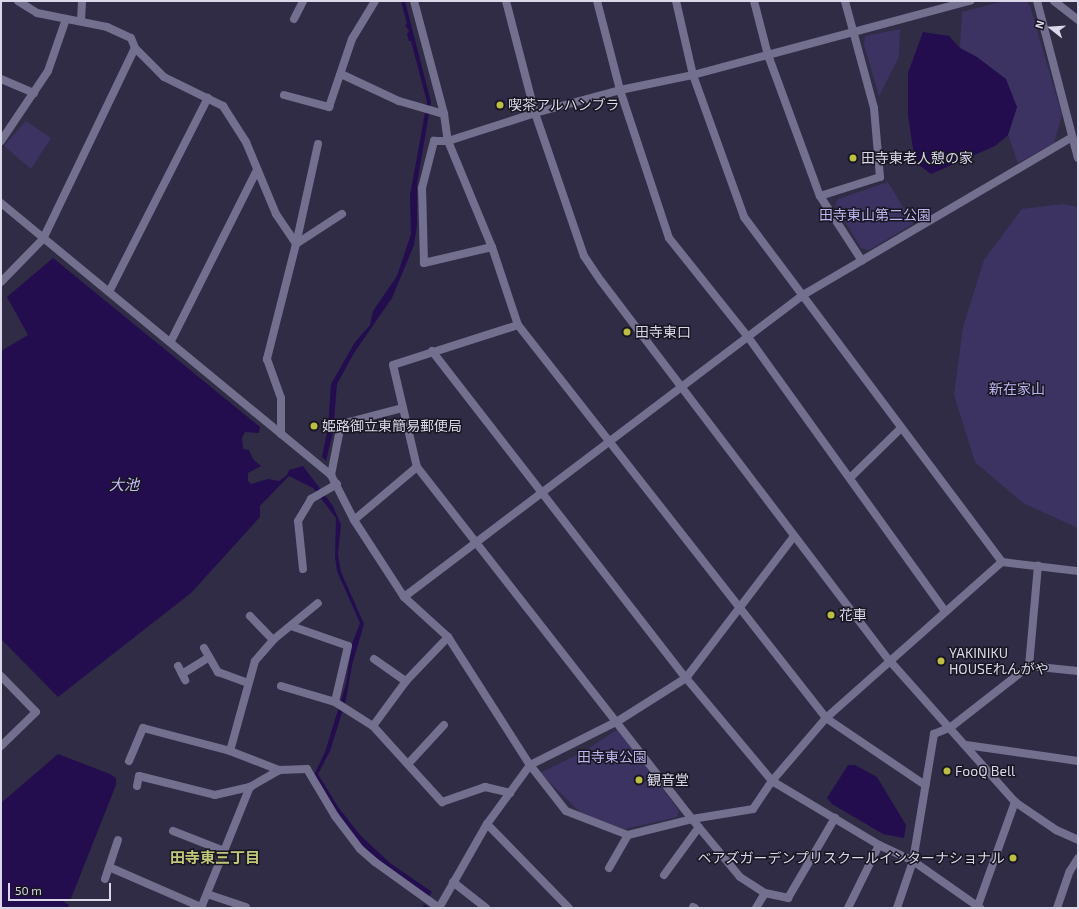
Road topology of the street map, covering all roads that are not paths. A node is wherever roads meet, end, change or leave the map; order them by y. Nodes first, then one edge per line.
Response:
1 (82, 1) edge
2 (303, 1) edge
3 (376, 1) edge
4 (414, 1) edge
5 (506, 1) edge
6 (597, 1) edge
7 (676, 1) edge
8 (754, 1) edge
9 (845, 1) edge
10 (935, 1) edge
11 (970, 1) edge
12 (1037, 1) edge
13 (1054, 1) edge
14 (23, 2) edge
15 (937, 10) junction
16 (66, 19) junction
17 (294, 19) dead end
18 (1078, 20) edge
19 (81, 21) junction
20 (852, 31) junction
21 (135, 48) junction
22 (768, 55) junction
23 (341, 74) junction
24 (693, 74) junction
25 (1, 79) edge
26 (620, 90) junction
27 (34, 93) junction
28 (284, 95) dead end
29 (208, 98) junction
30 (535, 113) junction
31 (444, 114) junction
32 (1072, 137) junction
33 (1, 141) edge
34 (448, 141) junction
35 (318, 144) dead end
36 (1078, 158) edge
37 (257, 170) junction
38 (820, 196) junction
39 (1, 203) edge
40 (342, 214) dead end
41 (43, 239) junction
42 (296, 244) junction
43 (492, 247) junction
44 (862, 261) junction
45 (1, 282) edge
46 (109, 292) junction
47 (803, 295) junction
48 (518, 325) junction
49 (748, 337) junction
50 (170, 341) junction
51 (432, 351) junction
52 (682, 384) junction
53 (403, 408) junction
54 (901, 428) junction
55 (281, 434) junction
56 (609, 440) junction
57 (417, 467) junction
58 (331, 475) junction
59 (850, 478) junction
60 (337, 484) junction
61 (542, 492) junction
62 (354, 520) junction
63 (794, 536) junction
64 (475, 542) junction
65 (1002, 562) junction
66 (1038, 565) junction
67 (302, 569) dead end
68 (1078, 571) edge
69 (404, 597) junction
70 (318, 603) dead end
71 (740, 606) junction
72 (946, 611) junction
73 (250, 616) dead end
74 (291, 626) junction
75 (448, 637) junction
76 (273, 640) junction
77 (204, 648) dead end
78 (209, 657) junction
79 (374, 659) dead end
80 (889, 660) junction
81 (178, 666) dead end
82 (1029, 666) junction
83 (1078, 671) edge
84 (1, 676) edge
85 (686, 678) junction
86 (406, 682) junction
87 (248, 683) junction
88 (282, 686) dead end
89 (335, 702) junction
90 (826, 718) junction
91 (618, 721) junction
92 (444, 725) dead end
93 (373, 726) junction
94 (951, 727) junction
95 (966, 745) junction
96 (1, 746) edge
97 (230, 751) junction
98 (1078, 760) edge
99 (129, 761) dead end
100 (408, 764) junction
101 (530, 766) junction
102 (279, 770) junction
103 (772, 781) junction
104 (926, 785) junction
105 (137, 786) dead end
106 (250, 787) junction
107 (510, 793) junction
108 (1015, 802) junction
109 (835, 818) junction
110 (692, 819) junction
111 (487, 824) junction
112 (699, 827) junction
113 (173, 831) dead end
114 (628, 835) junction
115 (118, 840) dead end
116 (1078, 840) edge
117 (879, 845) junction
118 (224, 851) junction
119 (1078, 858) edge
120 (913, 861) junction
121 (109, 867) junction
122 (609, 868) dead end
123 (664, 874) dead end
124 (105, 878) dead end
125 (453, 882) junction
126 (765, 893) junction
127 (206, 894) junction
128 (246, 907) dead end
129 (978, 907) edge
130 (201, 908) edge
131 (439, 908) edge
132 (486, 908) edge
133 (569, 908) edge
134 (756, 908) edge
135 (848, 908) edge
136 (897, 908) edge
137 (1057, 908) edge

1 - 19 street
2 - 17 street
3 - 23 street
4 - 31 street
5 - 30 street
6 - 26 street
7 - 24 street
8 - 22 street
9 - 20 street
10 - 15 street
11 - 15 street
12 - 32 street
13 - 18 street
14 - 16 street
15 - 20 street
16 - 19 street
16 - 27 street
19 - 21 street
20 - 22 street
20 - 38 street
21 - 29 street
21 - 41 street
22 - 24 street
22 - 38 street
23 - 28 street
23 - 31 street
24 - 26 street
24 - 47 street
25 - 27 street
26 - 30 street
26 - 49 street
27 - 33 street
29 - 37 street
29 - 46 street
30 - 34 street
30 - 52 street
31 - 34 street
32 - 36 street
32 - 44 street
34 - 43 street
34 - 43 street
35 - 42 street
37 - 42 street
37 - 50 street
38 - 44 street
39 - 41 street
40 - 42 street
41 - 45 street
41 - 46 street
42 - 55 street
43 - 48 street
44 - 47 street
46 - 50 street
47 - 49 street
47 - 54 street
48 - 51 street
48 - 56 street
49 - 52 street
49 - 59 street
50 - 55 street
51 - 53 street
51 - 61 street
52 - 56 street
52 - 63 street
53 - 57 street
53 - 58 street
54 - 59 street
54 - 65 street
55 - 58 street
56 - 61 street
56 - 71 street
57 - 62 street
57 - 64 street
58 - 60 street
59 - 72 street
60 - 62 street
60 - 67 street
61 - 64 street
61 - 85 street
62 - 69 street
63 - 71 street
63 - 80 street
64 - 69 street
64 - 91 street
65 - 66 street
65 - 72 street
66 - 68 street
66 - 82 street
69 - 75 street
70 - 74 street
71 - 85 street
71 - 90 street
72 - 80 street
73 - 76 street
74 - 76 street
74 - 89 street
75 - 86 street
75 - 101 street
76 - 87 street
77 - 78 street
78 - 81 street
78 - 87 street
79 - 86 street
80 - 90 street
80 - 94 street
82 - 83 street
82 - 94 street
84 - 96 street
85 - 91 street
85 - 103 street
86 - 93 street
87 - 97 street
88 - 89 street
89 - 93 street
90 - 103 street
90 - 104 street
91 - 101 street
91 - 110 street
92 - 100 street
93 - 100 street
94 - 95 street
94 - 104 street
95 - 98 street
95 - 108 street
97 - 99 street
97 - 102 street
100 - 107 street
101 - 107 street
101 - 114 street
102 - 106 street
102 - 131 street
103 - 109 street
103 - 110 street
104 - 120 street
105 - 106 street
106 - 118 street
107 - 111 street
108 - 116 street
108 - 129 street
109 - 117 street
109 - 126 street
110 - 112 street
110 - 114 street
111 - 125 street
111 - 133 street
112 - 123 street
112 - 126 street
113 - 118 street
114 - 122 street
115 - 121 street
117 - 120 street
117 - 135 street
118 - 127 street
119 - 137 street
120 - 129 street
120 - 136 street
121 - 124 street
121 - 130 street
125 - 131 street
125 - 132 street
126 - 134 street
127 - 128 street
127 - 130 street

